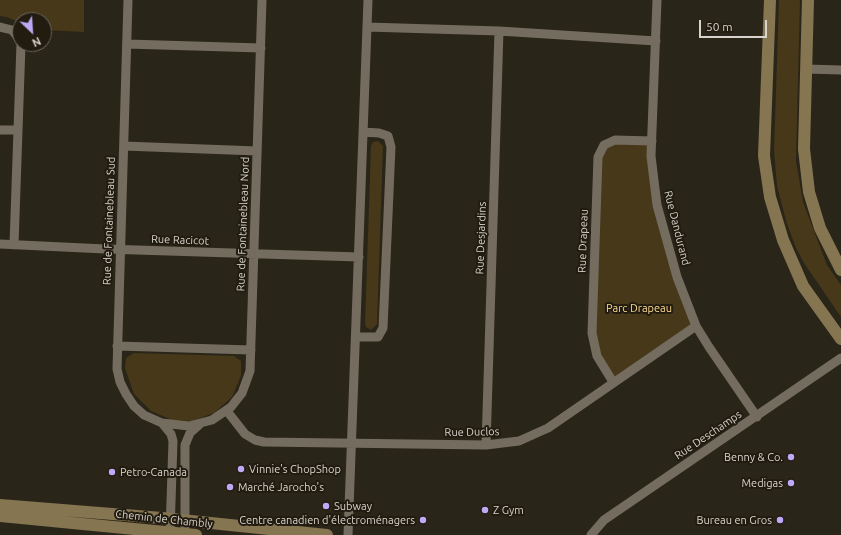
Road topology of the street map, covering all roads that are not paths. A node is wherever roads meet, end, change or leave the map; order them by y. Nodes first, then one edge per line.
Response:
1 (128, 0) edge
2 (262, 0) edge
3 (368, 0) edge
4 (657, 0) edge
5 (770, 0) edge
6 (808, 0) edge
7 (0, 27) edge
8 (367, 27) junction
9 (12, 30) edge
10 (499, 32) junction
11 (656, 41) junction
12 (127, 44) junction
13 (261, 48) junction
14 (21, 52) edge
15 (806, 69) junction
16 (841, 70) edge
17 (0, 130) edge
18 (17, 130) junction
19 (364, 132) junction
20 (652, 141) junction
21 (124, 146) junction
22 (258, 151) junction
23 (0, 244) edge
24 (14, 245) junction
25 (120, 250) junction
26 (254, 254) junction
27 (359, 257) junction
28 (841, 270) edge
29 (696, 326) junction
30 (356, 337) junction
31 (841, 339) edge
32 (117, 346) junction
33 (251, 350) junction
34 (841, 358) edge
35 (613, 382) junction
36 (227, 411) junction
37 (757, 417) junction
38 (162, 423) junction
39 (200, 425) junction
40 (352, 444) junction
41 (486, 445) junction
42 (0, 505) edge
43 (0, 516) edge
44 (171, 519) junction
45 (185, 521) junction
46 (170, 533) edge
47 (189, 535) edge
48 (327, 535) edge
49 (348, 535) edge
50 (591, 535) edge

1 - 12 street, Rue de Fontainebleau Sud
2 - 13 street, Rue de Fontainebleau Nord
3 - 8 street
4 - 11 street, Rue Dandurand
5 - 31 main road
6 - 15 main road
7 - 9 street
8 - 10 street
8 - 19 street
10 - 11 street
10 - 41 street, Rue Desjardins
11 - 20 street, Rue Dandurand
12 - 13 street
12 - 21 street, Rue de Fontainebleau Sud
13 - 22 street, Rue de Fontainebleau Nord
14 - 18 street
15 - 16 street
15 - 28 main road
17 - 18 street
18 - 24 street
19 - 27 street
19 - 30 street
20 - 29 street, Rue Dandurand
20 - 35 street, Rue Drapeau
21 - 22 street
21 - 25 street, Rue de Fontainebleau Sud
22 - 26 street, Rue de Fontainebleau Nord
23 - 24 street, Rue Racicot
24 - 25 street, Rue Racicot
25 - 26 street, Rue Racicot
25 - 32 street, Rue de Fontainebleau Sud
26 - 27 street, Rue Racicot
26 - 33 street, Rue de Fontainebleau Nord
27 - 30 street
29 - 35 street, Rue Duclos
29 - 37 street, Rue Dandurand
30 - 40 street
32 - 33 street
32 - 38 street, Rue de Fontainebleau Sud
33 - 36 street, Rue de Fontainebleau Nord
34 - 37 street, Rue Deschamps
35 - 41 street, Rue Duclos
36 - 39 street, Rue de Fontainebleau Nord
36 - 40 street, Rue Duclos
37 - 50 street, Rue Deschamps
38 - 39 street, Rue de Fontainebleau Sud
38 - 44 street
39 - 45 street
40 - 41 street, Rue Duclos
40 - 49 street
42 - 44 main road, Chemin de Chambly
43 - 46 main road, Chemin de Chambly
44 - 45 main road, Chemin de Chambly
44 - 46 street
45 - 47 street
45 - 48 main road, Chemin de Chambly
46 - 47 main road, Chemin de Chambly

